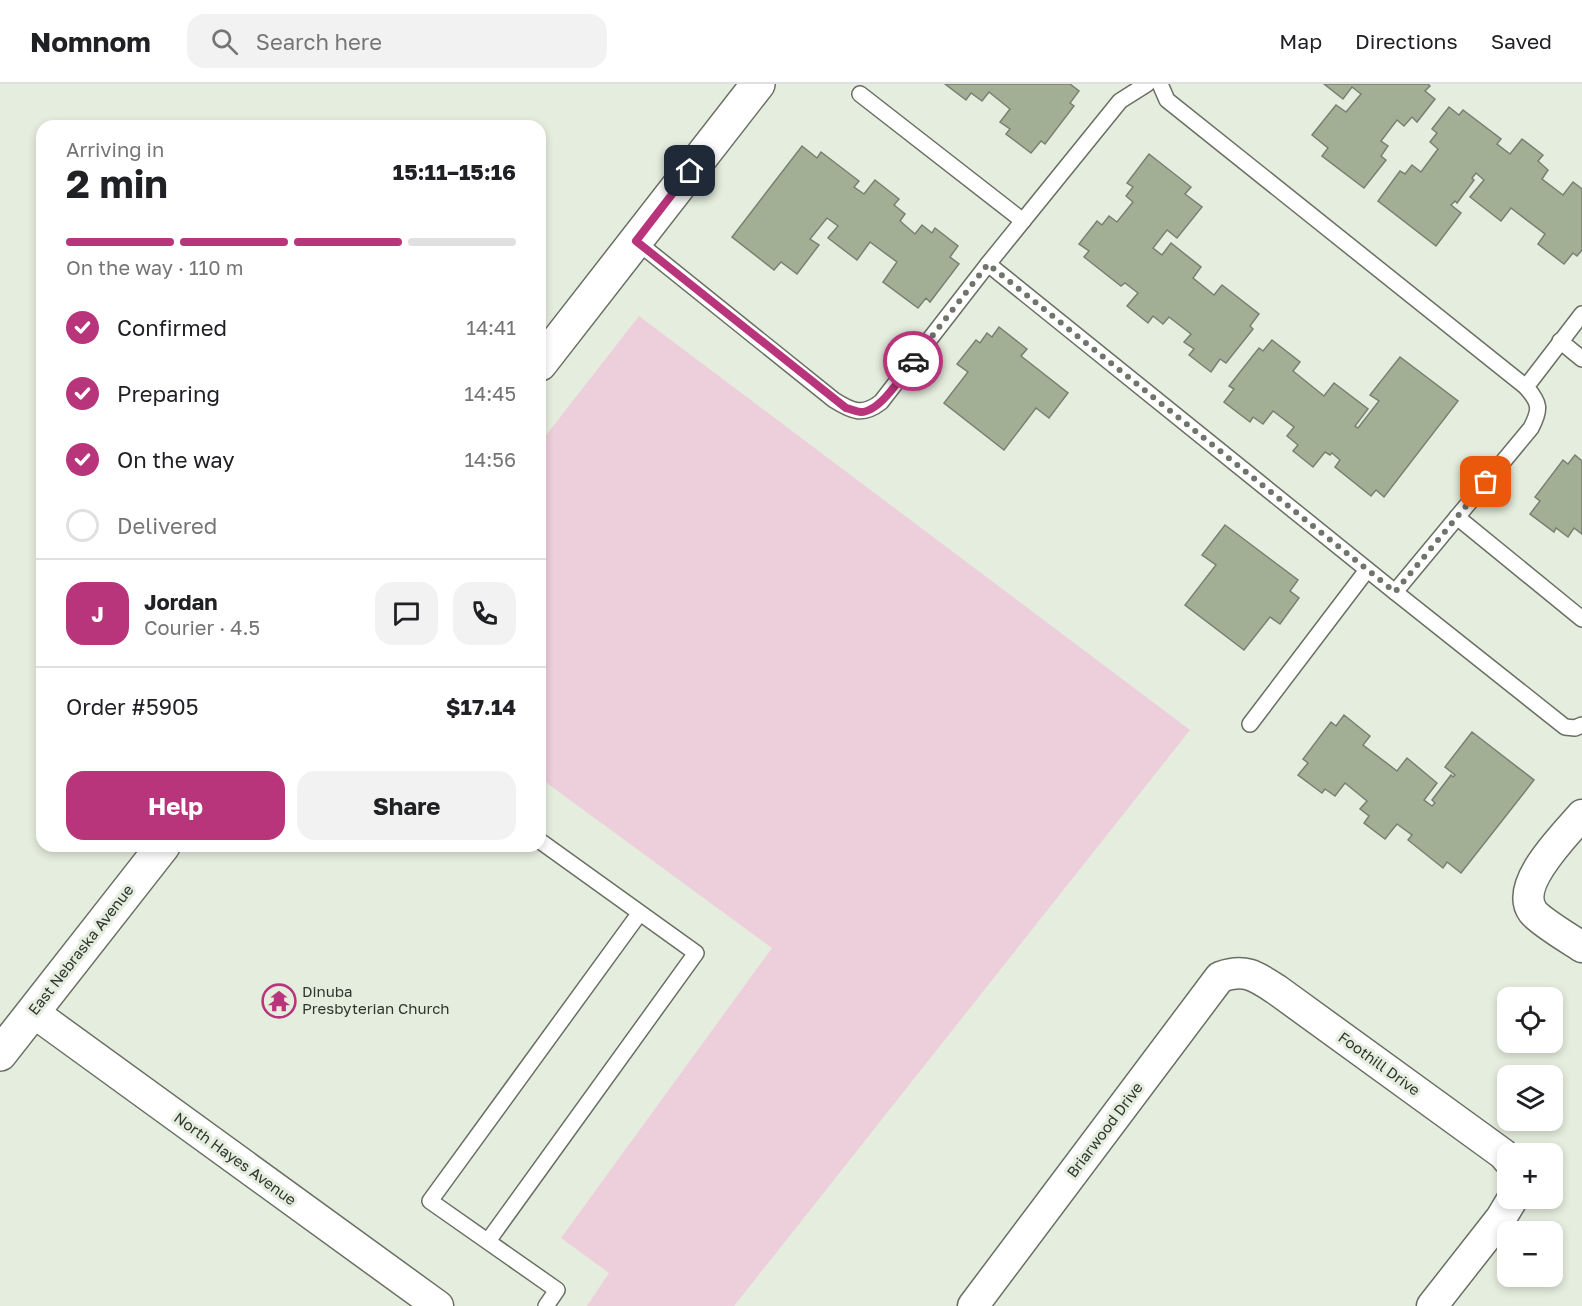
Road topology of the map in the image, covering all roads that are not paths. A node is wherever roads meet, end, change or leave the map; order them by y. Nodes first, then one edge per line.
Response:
1 (758, 84) edge
2 (1147, 84) edge
3 (1160, 84) edge
4 (860, 94) dead end
5 (1023, 221) junction
6 (636, 241) junction
7 (988, 264) junction
8 (1582, 314) edge
9 (1560, 341) junction
10 (546, 356) edge
11 (1582, 359) edge
12 (1526, 387) junction
13 (1457, 517) junction
14 (1367, 570) junction
15 (1395, 592) junction
16 (1582, 619) edge
17 (1250, 724) dead end
18 (1582, 725) edge
19 (1582, 814) edge
20 (546, 845) edge
21 (158, 852) edge
22 (639, 914) junction
23 (1582, 947) edge
24 (1247, 974) joint
25 (33, 1012) junction
26 (0, 1054) edge
27 (1497, 1150) edge
28 (1506, 1209) edge
29 (488, 1241) junction
30 (438, 1306) edge
31 (546, 1306) edge
32 (973, 1306) edge
33 (1432, 1306) edge

1 - 6 street
2 - 5 lane
3 - 12 lane
4 - 5 lane
5 - 7 lane
6 - 7 lane
6 - 10 street
7 - 14 lane
8 - 9 lane
9 - 11 lane
9 - 12 lane
12 - 13 lane
13 - 15 lane
13 - 16 lane
14 - 15 lane
14 - 17 lane
15 - 18 lane
19 - 23 street
20 - 22 lane
21 - 25 street, East Nebraska Avenue
22 - 29 lane
22 - 29 lane
24 - 27 street, Foothill Drive
24 - 32 street, Briarwood Drive
25 - 26 street, East Nebraska Avenue
25 - 30 street, North Hayes Avenue
28 - 33 street
29 - 31 lane

